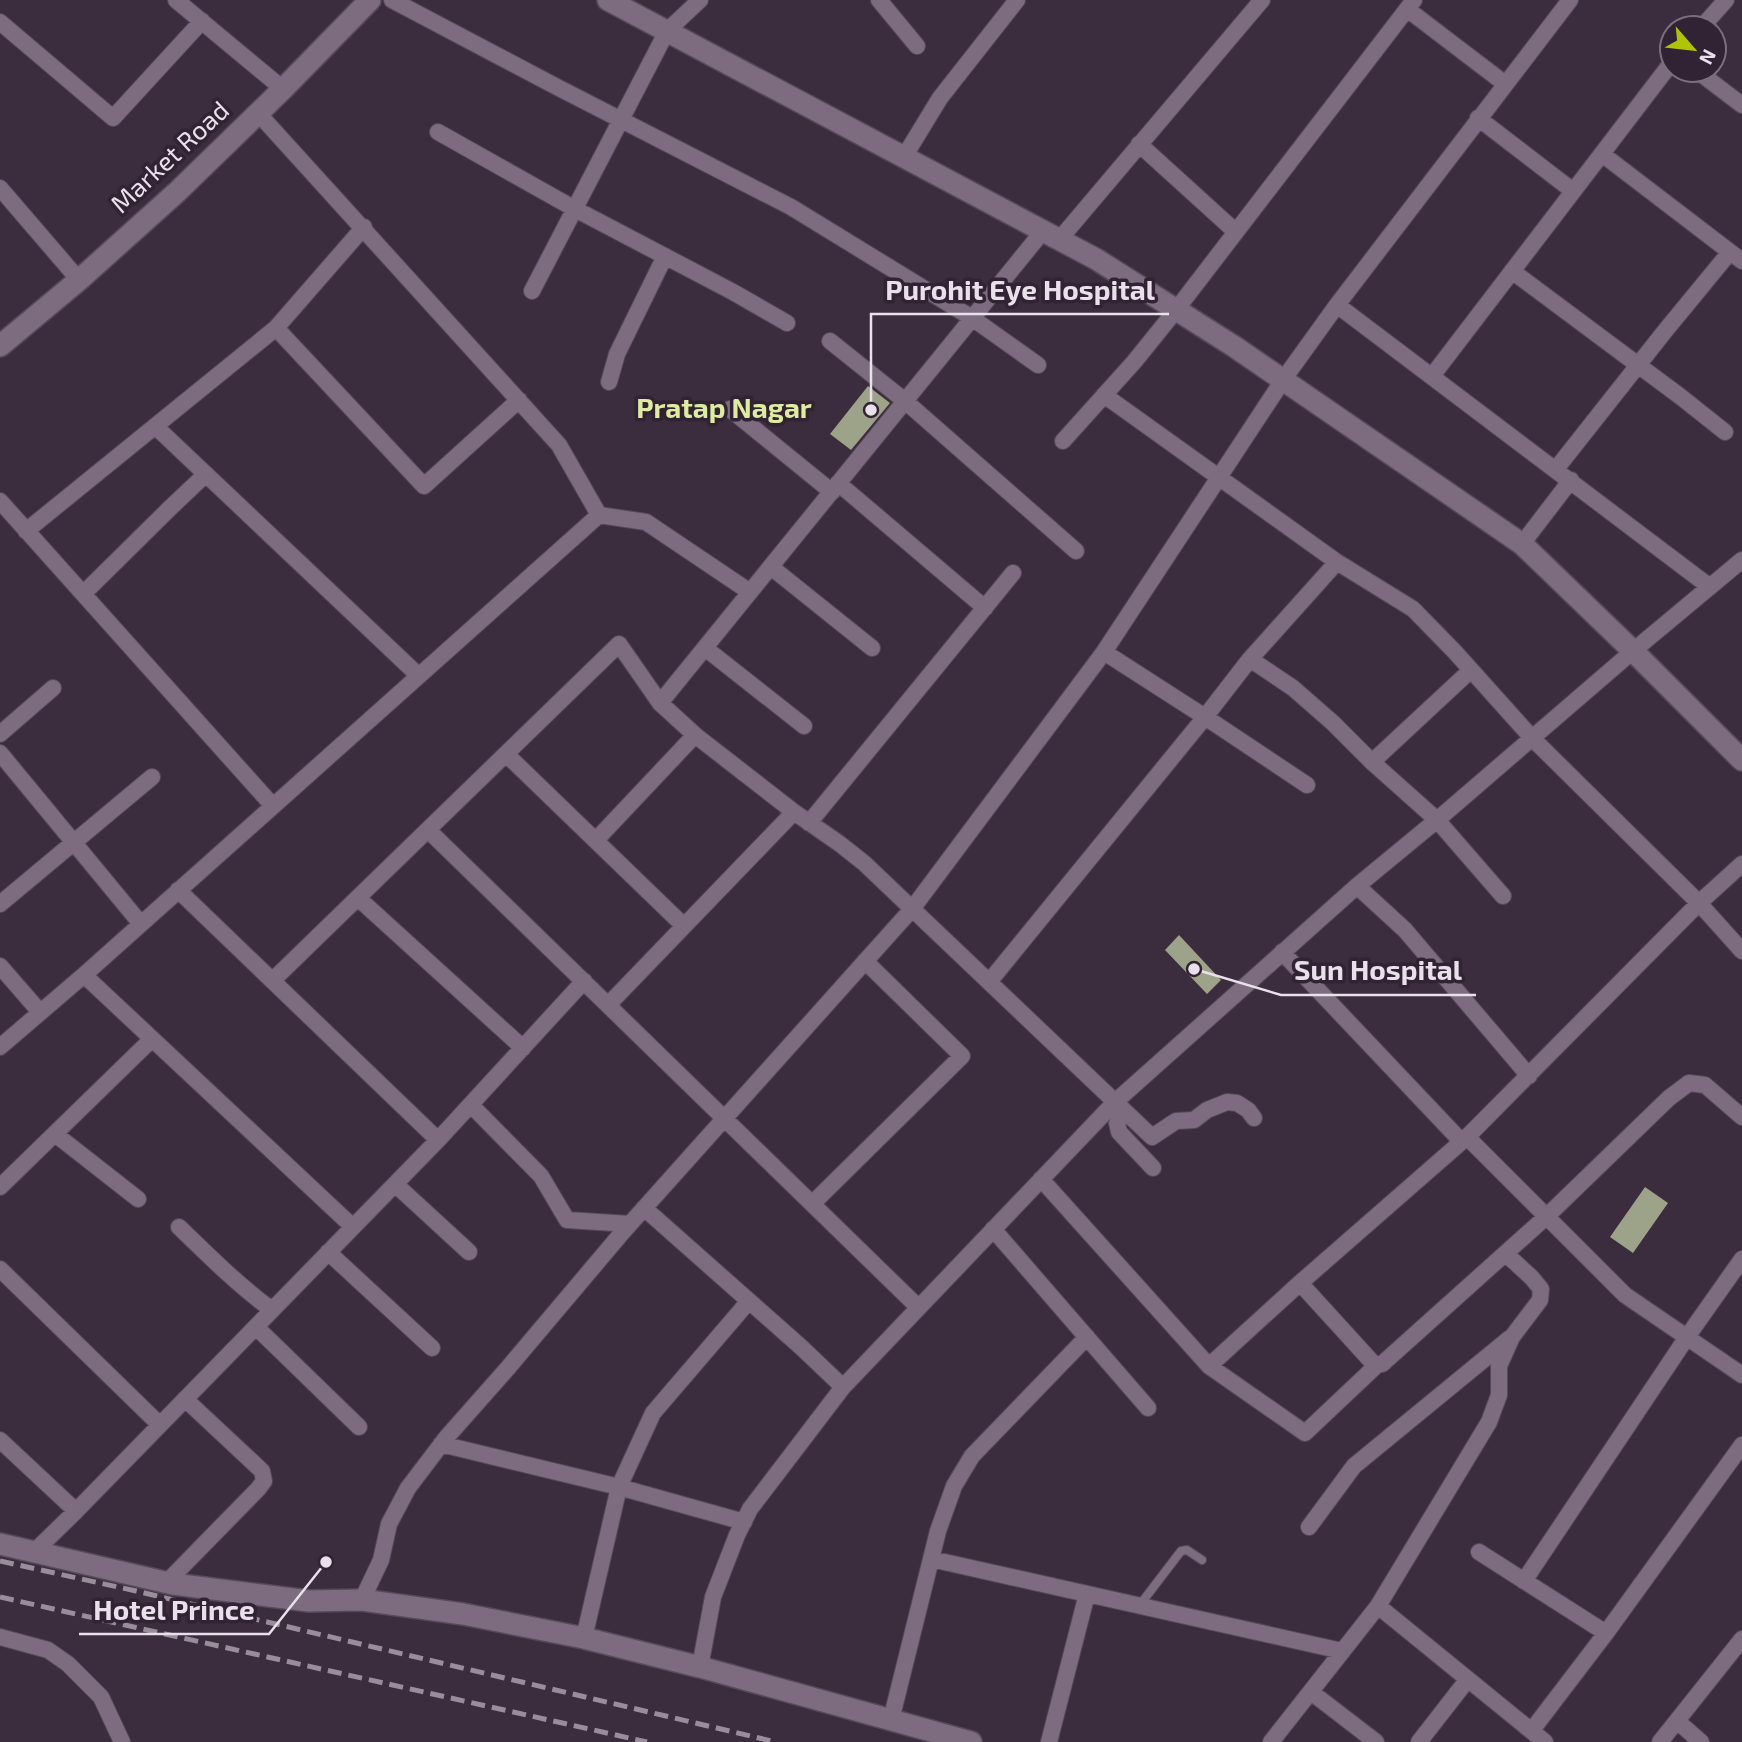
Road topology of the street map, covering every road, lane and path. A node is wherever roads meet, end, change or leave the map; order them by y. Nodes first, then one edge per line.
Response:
1 (176, 0) edge
2 (392, 0) edge
3 (608, 0) edge
4 (701, 0) edge
5 (879, 0) edge
6 (1017, 0) edge
7 (1262, 0) edge
8 (1570, 0) edge
9 (1726, 0) edge
10 (365, 1) edge
11 (1412, 2) edge
12 (1714, 14) edge
13 (0, 22) edge
14 (202, 22) junction
15 (667, 32) junction
16 (918, 46) dead end
17 (1658, 80) edge
18 (1504, 83) junction
19 (1714, 84) edge
20 (283, 89) junction
21 (1742, 105) edge
22 (258, 113) junction
23 (1478, 118) junction
24 (622, 121) junction
25 (438, 132) dead end
26 (1139, 144) junction
27 (1602, 154) junction
28 (904, 158) junction
29 (0, 188) edge
30 (1573, 191) junction
31 (575, 209) junction
32 (363, 227) junction
33 (1236, 232) junction
34 (1051, 235) junction
35 (665, 256) junction
36 (1736, 256) edge
37 (1512, 271) junction
38 (79, 280) junction
39 (533, 290) dead end
40 (1337, 304) junction
41 (1176, 310) junction
42 (972, 318) junction
43 (787, 323) dead end
44 (276, 328) junction
45 (830, 341) dead end
46 (0, 346) edge
47 (1038, 365) dead end
48 (1637, 365) junction
49 (1432, 376) junction
50 (1283, 380) junction
51 (608, 382) dead end
52 (1104, 395) junction
53 (519, 400) junction
54 (905, 401) junction
55 (730, 409) dead end
56 (155, 426) junction
57 (1725, 432) dead end
58 (1063, 441) dead end
59 (1556, 470) junction
60 (206, 474) junction
61 (1220, 477) junction
62 (1571, 480) junction
63 (835, 487) junction
64 (0, 501) edge
65 (599, 514) junction
66 (26, 531) junction
67 (1522, 544) junction
68 (1076, 551) dead end
69 (1337, 562) junction
70 (1740, 566) edge
71 (771, 567) junction
72 (1013, 573) dead end
73 (1710, 587) junction
74 (750, 592) junction
75 (83, 594) junction
76 (985, 608) junction
77 (705, 648) junction
78 (872, 648) dead end
79 (1633, 651) junction
80 (1104, 652) junction
81 (1250, 659) junction
82 (1471, 670) junction
83 (419, 676) junction
84 (53, 688) dead end
85 (660, 703) junction
86 (1205, 717) junction
87 (804, 726) dead end
88 (0, 734) edge
89 (695, 735) junction
90 (1532, 738) junction
91 (0, 753) edge
92 (506, 754) junction
93 (1742, 761) edge
94 (1372, 762) junction
95 (152, 777) dead end
96 (1307, 785) dead end
97 (273, 806) junction
98 (794, 812) junction
99 (1437, 820) junction
100 (809, 823) junction
101 (428, 830) junction
102 (596, 840) junction
103 (73, 842) junction
104 (1742, 864) edge
105 (1357, 886) junction
106 (178, 890) junction
107 (1503, 896) dead end
108 (358, 898) junction
109 (1699, 903) junction
110 (0, 904) edge
111 (912, 909) junction
112 (141, 924) junction
113 (684, 926) junction
114 (1742, 951) edge
115 (1282, 953) junction
116 (865, 961) junction
117 (0, 966) edge
118 (84, 975) junction
119 (273, 980) junction
120 (584, 981) junction
121 (989, 982) junction
122 (608, 1005) junction
123 (40, 1013) junction
124 (152, 1039) junction
125 (0, 1047) edge
126 (523, 1048) junction
127 (1529, 1076) junction
128 (471, 1105) junction
129 (1119, 1106) junction
130 (1742, 1117) edge
131 (724, 1118) junction
132 (1254, 1118) dead end
133 (55, 1133) junction
134 (1464, 1139) junction
135 (438, 1140) junction
136 (1153, 1168) dead end
137 (1041, 1179) junction
138 (395, 1184) junction
139 (0, 1188) edge
140 (138, 1199) dead end
141 (812, 1204) junction
142 (644, 1209) junction
143 (1548, 1216) junction
144 (630, 1224) junction
145 (179, 1227) dead end
146 (353, 1227) junction
147 (993, 1230) junction
148 (328, 1252) junction
149 (469, 1252) dead end
150 (1506, 1254) junction
151 (1742, 1259) edge
152 (0, 1269) edge
153 (1300, 1283) junction
154 (749, 1301) junction
155 (918, 1307) junction
156 (272, 1310) junction
157 (256, 1326) junction
158 (1087, 1337) junction
159 (1512, 1337) junction
160 (1686, 1337) junction
161 (432, 1348) dead end
162 (1377, 1365) junction
163 (1209, 1366) junction
164 (1742, 1375) edge
165 (843, 1387) junction
166 (185, 1399) junction
167 (1149, 1409) dead end
168 (160, 1425) junction
169 (359, 1427) dead end
170 (0, 1440) edge
171 (441, 1444) junction
172 (1742, 1445) edge
173 (619, 1487) junction
174 (76, 1511) junction
175 (744, 1521) junction
176 (1309, 1527) dead end
177 (0, 1544) edge
178 (34, 1552) junction
179 (1479, 1552) dead end
180 (931, 1559) junction
181 (1202, 1560) dead end
182 (1524, 1581) junction
183 (167, 1582) junction
184 (1087, 1594) junction
185 (362, 1600) junction
186 (1139, 1606) junction
187 (1378, 1606) junction
188 (1606, 1633) junction
189 (0, 1637) edge
190 (584, 1638) junction
191 (1742, 1639) edge
192 (1342, 1651) junction
193 (700, 1667) junction
194 (1468, 1679) junction
195 (1311, 1692) junction
196 (891, 1720) junction
197 (1677, 1721) junction
198 (1541, 1739) edge
199 (122, 1742) edge
200 (971, 1742) edge
201 (1049, 1742) edge
202 (1271, 1742) edge
203 (1376, 1742) edge
204 (1419, 1742) edge
205 (1660, 1742) edge
206 (1701, 1742) edge

1 - 14 street
2 - 24 street
3 - 15 street
4 - 15 street
5 - 16 street
6 - 28 street
7 - 26 street
8 - 18 street
9 - 12 street
10 - 20 street, Market Road
11 - 18 street
11 - 33 street
13 - 14 street
14 - 20 street
15 - 24 street
15 - 28 street
17 - 27 street
18 - 23 street
19 - 21 street
20 - 22 street, Market Road
22 - 32 street
22 - 38 street, Market Road
23 - 30 street
23 - 40 street
24 - 31 street
24 - 42 street
25 - 31 street
26 - 33 street
26 - 34 street
27 - 30 street
27 - 36 street
28 - 34 street
29 - 38 street
30 - 37 street
31 - 35 street
31 - 39 street
32 - 44 street
32 - 53 street
33 - 41 street
34 - 41 street
34 - 42 street
35 - 43 street
35 - 51 street
36 - 48 street
37 - 48 street
37 - 49 street
38 - 46 street, Market Road
40 - 49 street
40 - 50 street
41 - 50 street
41 - 52 street
42 - 47 street
42 - 54 street
44 - 53 street
44 - 56 street
45 - 54 street
48 - 57 street
48 - 59 street
49 - 59 street
50 - 61 street
50 - 67 street
52 - 58 street
52 - 61 street
53 - 65 street
54 - 63 street
54 - 68 street
55 - 63 street
56 - 60 street
56 - 66 street
59 - 62 street
60 - 75 street
60 - 83 street
61 - 69 street
61 - 80 street
62 - 67 street
62 - 73 street
63 - 71 street
63 - 76 street
64 - 66 street
65 - 74 street
65 - 83 street
66 - 75 street
67 - 79 street
69 - 81 street
69 - 82 street
70 - 73 street
71 - 74 street
71 - 78 street
72 - 76 street
73 - 79 street
74 - 77 street
75 - 97 street
76 - 100 street
77 - 85 street
77 - 87 street
79 - 90 street
79 - 93 street
80 - 86 street
80 - 111 street
81 - 86 street
81 - 94 street
82 - 90 street
82 - 94 street
83 - 97 street
84 - 88 street
85 - 89 street
85 - 92 street
86 - 96 street
86 - 121 street
89 - 98 street
89 - 102 street
90 - 99 street
90 - 109 street
91 - 103 street
92 - 101 street
92 - 102 street
94 - 99 street
95 - 103 street
97 - 106 street
98 - 100 street
98 - 113 street
99 - 105 street
99 - 107 street
100 - 111 street
101 - 108 street
101 - 120 street
102 - 113 street
103 - 110 street
103 - 112 street
104 - 109 street
105 - 115 street
105 - 127 street
106 - 112 street
106 - 119 street
108 - 119 street
108 - 126 street
109 - 114 street
109 - 127 street
111 - 116 street
111 - 121 street
112 - 118 street
113 - 122 street
115 - 129 street
115 - 134 street
116 - 131 street
116 - 141 street
117 - 123 street
118 - 123 street
118 - 124 street
119 - 135 street
120 - 122 street
120 - 126 street
121 - 129 street
122 - 131 street
123 - 125 street
124 - 133 street
124 - 146 street
126 - 128 street
127 - 134 street
128 - 135 street
128 - 144 street
129 - 132 street
129 - 136 street
129 - 137 street
130 - 143 street
131 - 141 street
131 - 142 street
133 - 139 street
133 - 140 street
134 - 143 street
134 - 153 street
135 - 138 street
137 - 147 street
137 - 163 street
138 - 146 street
138 - 149 street
141 - 155 street
142 - 144 street
142 - 154 street
143 - 150 street
143 - 160 street
144 - 171 street
145 - 156 street
146 - 148 street
147 - 155 street
147 - 158 street
148 - 156 street
148 - 161 street
150 - 159 street
150 - 162 street
151 - 160 street
152 - 168 street
153 - 162 street
153 - 163 street
154 - 165 street
154 - 173 street
155 - 165 street
156 - 157 street
157 - 166 street
157 - 169 street
158 - 167 street
158 - 180 street
159 - 176 street
159 - 187 street
160 - 164 street
160 - 182 street
162 - 163 street
165 - 175 street
166 - 168 street
166 - 183 street
168 - 174 street
170 - 174 street
171 - 173 street
171 - 185 street
172 - 188 street
173 - 175 street
173 - 190 street
174 - 178 street
175 - 193 street
177 - 178 street
178 - 183 street
179 - 182 street
180 - 184 street
180 - 196 street
181 - 186 lane
182 - 188 street
183 - 185 street
184 - 186 street
184 - 201 street
185 - 190 street
186 - 192 street
187 - 192 street
187 - 194 street
188 - 198 street
189 - 199 street
190 - 193 street
191 - 197 street
192 - 195 street
193 - 196 street
194 - 198 street
194 - 204 street
195 - 202 street
195 - 203 street
196 - 200 street
197 - 205 street
197 - 206 street

